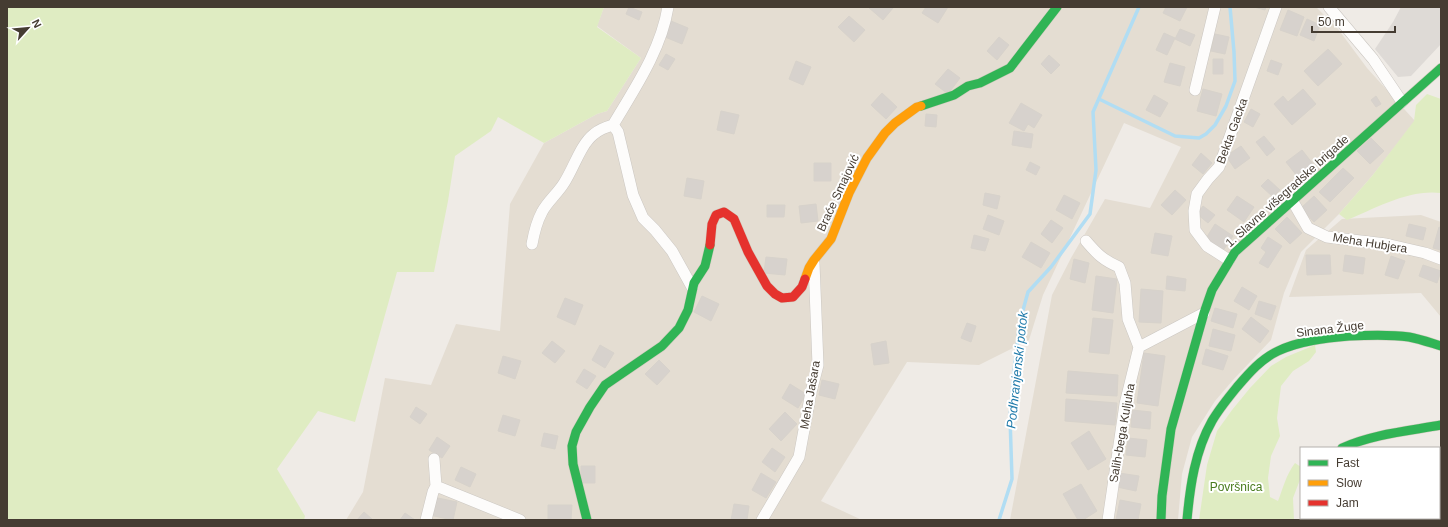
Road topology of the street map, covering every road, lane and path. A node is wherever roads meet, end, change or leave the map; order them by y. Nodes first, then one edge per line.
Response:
1 (668, 7) edge
2 (1057, 7) edge
3 (1215, 7) edge
4 (1276, 7) edge
5 (1329, 7) edge
6 (1441, 68) edge
7 (1195, 90) dead end
8 (1402, 102) junction
9 (613, 125) junction
10 (1292, 200) junction
11 (1086, 241) dead end
12 (532, 244) dead end
13 (1441, 259) edge
14 (814, 260) junction
15 (1229, 260) junction
16 (692, 287) junction
17 (1204, 314) junction
18 (1441, 346) edge
19 (1139, 347) junction
20 (1441, 425) edge
21 (1344, 447) edge
22 (434, 459) dead end
23 (436, 486) junction
24 (426, 520) edge
25 (520, 520) edge
26 (587, 520) edge
27 (762, 520) edge
28 (1108, 520) edge
29 (1162, 520) edge
30 (1187, 520) edge

1 - 9 street
2 - 14 street, Braće Smajović
3 - 7 street
4 - 15 street, Bekta Gacka
5 - 8 street
6 - 8 street, 1. Slavne višegradske brigade
8 - 10 street, 1. Slavne višegradske brigade
9 - 12 street
9 - 16 street
10 - 13 street, Meha Hubjera
10 - 15 street, 1. Slavne višegradske brigade
11 - 19 street
14 - 16 street, Braće Smajović
14 - 27 street, Meha Jašara
15 - 17 street, 1. Slavne višegradske brigade
16 - 26 street
17 - 19 street
17 - 29 street, 1. Slavne višegradske brigade
18 - 30 street, Sinana Žuge
19 - 28 street, Salih-bega Kuljuha
20 - 21 street
22 - 23 street
23 - 24 street
23 - 25 street

